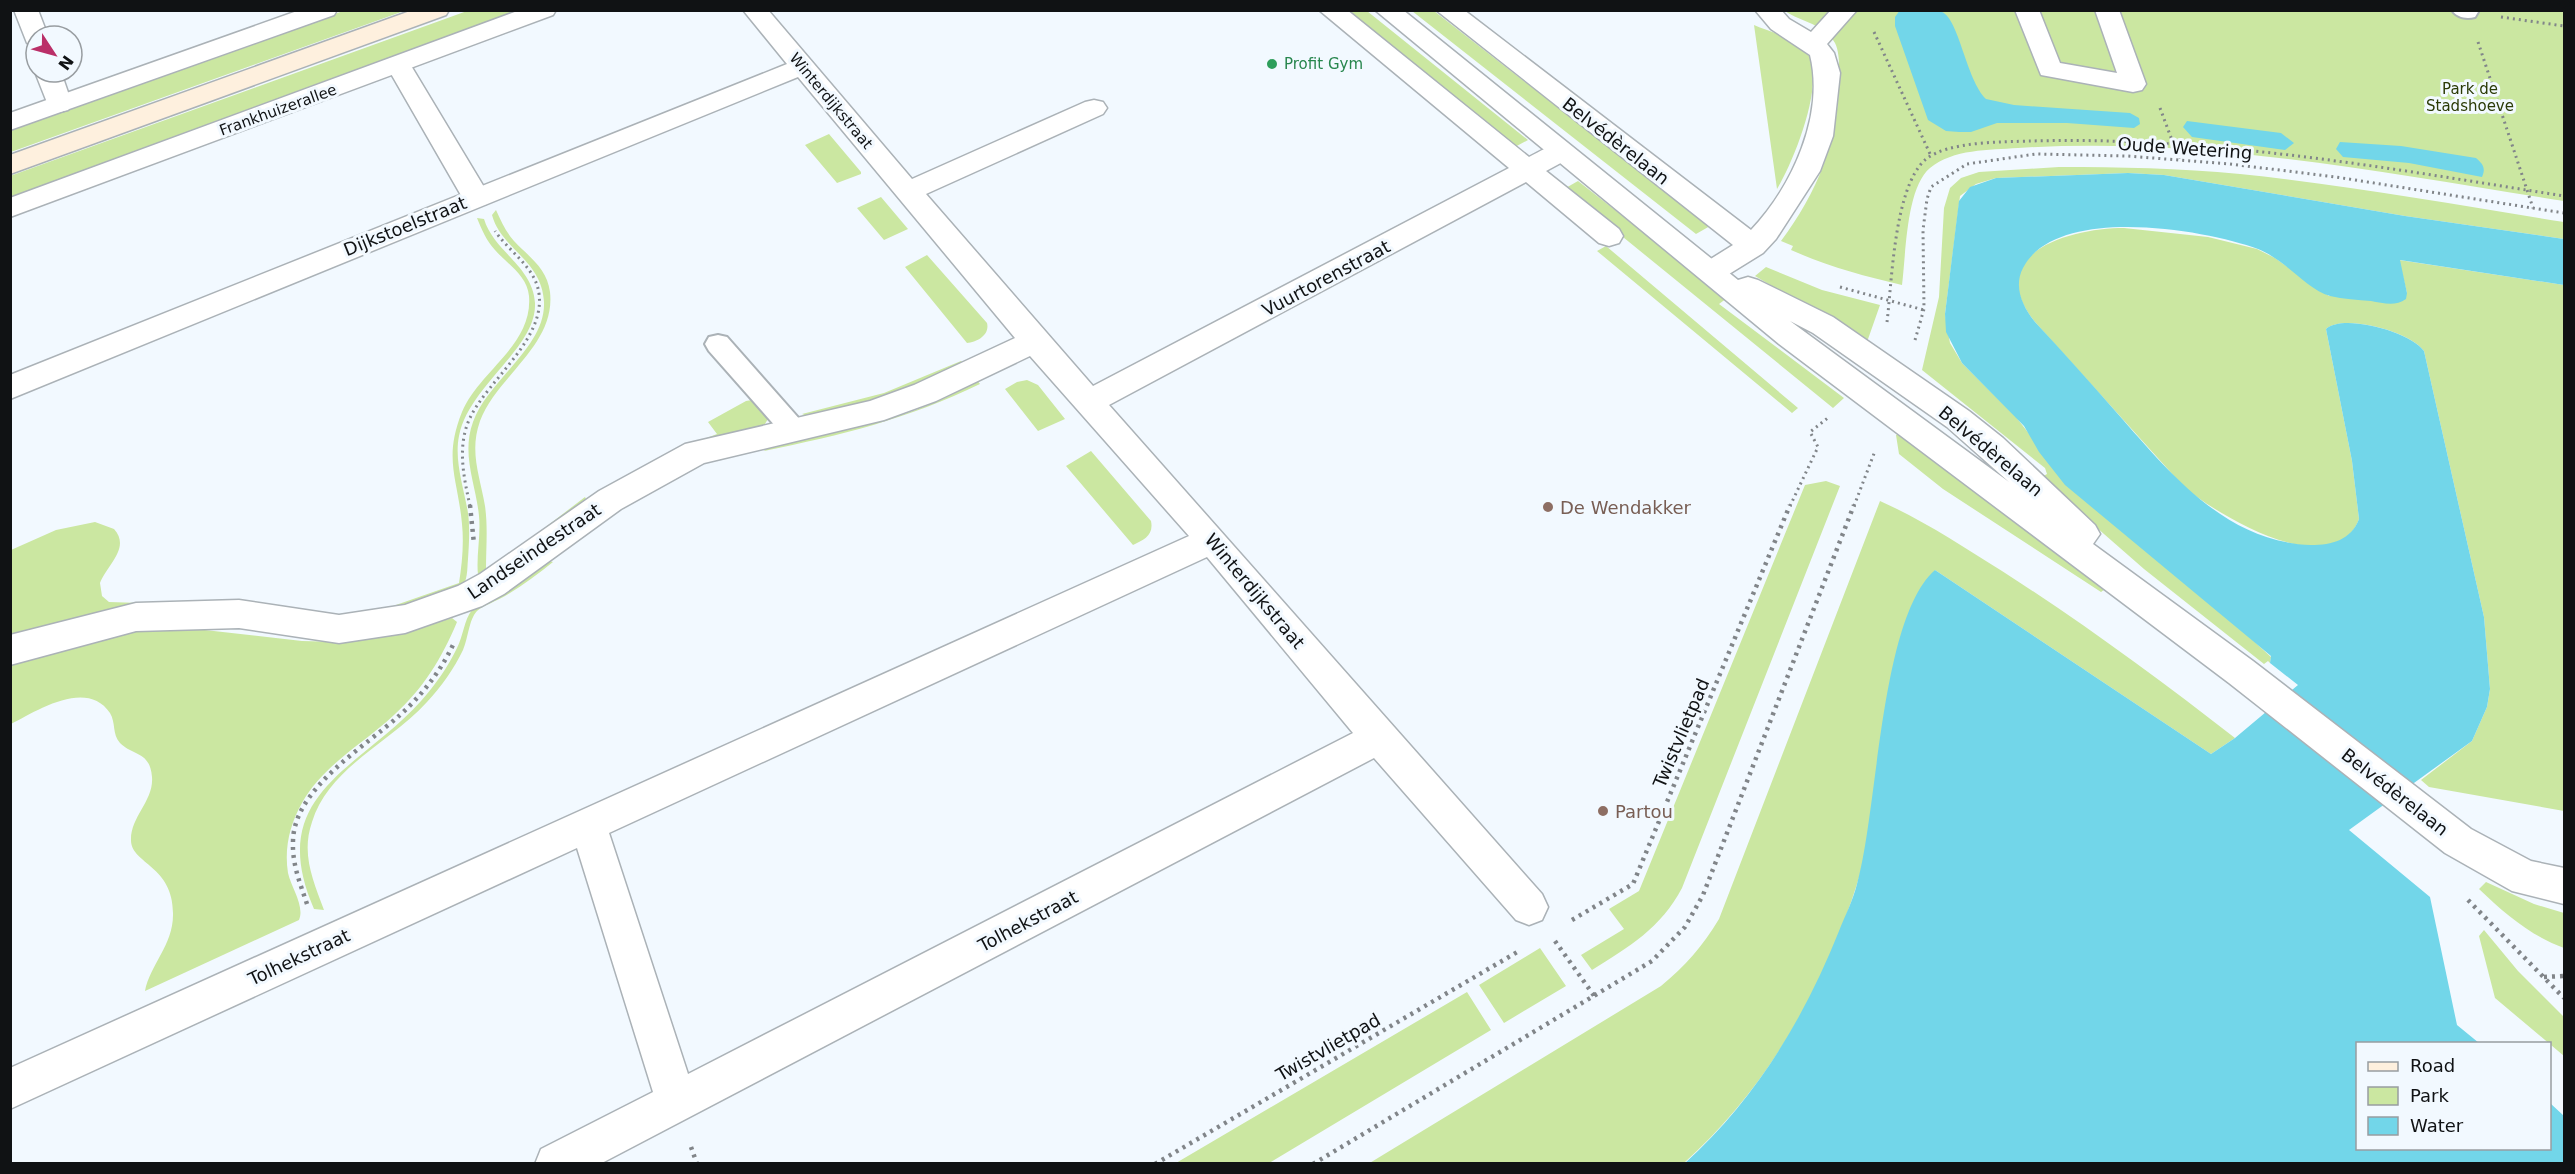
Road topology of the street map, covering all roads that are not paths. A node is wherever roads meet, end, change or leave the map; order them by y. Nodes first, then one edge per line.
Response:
1 (16, 10) edge
2 (325, 10) edge
3 (437, 10) edge
4 (544, 10) edge
5 (755, 10) edge
6 (1331, 10) edge
7 (1387, 10) edge
8 (1448, 10) edge
9 (1767, 10) edge
10 (1845, 10) edge
11 (2027, 10) edge
12 (2107, 10) edge
13 (10, 12) edge
14 (1813, 44) junction
15 (398, 65) junction
16 (801, 67) junction
17 (52, 84) edge
18 (59, 104) junction
19 (1094, 108) dead end
20 (10, 122) edge
21 (1562, 152) junction
22 (10, 165) edge
23 (1528, 172) junction
24 (908, 192) junction
25 (476, 197) junction
26 (10, 208) edge
27 (1609, 236) dead end
28 (1753, 246) junction
29 (1711, 272) junction
30 (1034, 341) junction
31 (718, 344) dead end
32 (10, 388) edge
33 (1089, 402) junction
34 (793, 429) junction
35 (1212, 540) junction
36 (10, 650) edge
37 (2241, 672) junction
38 (1379, 738) junction
39 (588, 826) junction
40 (2564, 886) edge
41 (1539, 920) road end
42 (10, 1089) edge
43 (676, 1101) junction
44 (556, 1164) edge

1 - 13 lane
2 - 18 street
3 - 22 main road
4 - 15 street, Frankhuizerallee
5 - 16 street, Winterdijkstraat
6 - 23 street
7 - 21 street, Belvédèrelaan
8 - 28 street, Belvédèrelaan
9 - 14 street
10 - 14 street
11 - 12 street
14 - 28 street
15 - 25 street
15 - 26 street, Frankhuizerallee
16 - 24 street, Winterdijkstraat
16 - 25 street, Dijkstoelstraat
17 - 18 street
18 - 20 street
19 - 24 street
21 - 23 street, Vuurtorenstraat
21 - 29 street, Belvédèrelaan
23 - 27 street
23 - 33 street, Vuurtorenstraat
24 - 30 street, Winterdijkstraat
25 - 32 street, Dijkstoelstraat
28 - 29 street
29 - 37 street, Belvédèrelaan
29 - 37 street, Belvédèrelaan
30 - 33 street, Winterdijkstraat
30 - 34 street, Landseindestraat
31 - 34 lane
33 - 35 street, Winterdijkstraat
34 - 36 street, Landseindestraat
35 - 38 street, Winterdijkstraat
35 - 39 street, Tolhekstraat
37 - 40 street, Belvédèrelaan
38 - 41 street, Winterdijkstraat
38 - 43 street, Tolhekstraat
39 - 42 street, Tolhekstraat
39 - 43 street
43 - 44 street, Tolhekstraat

